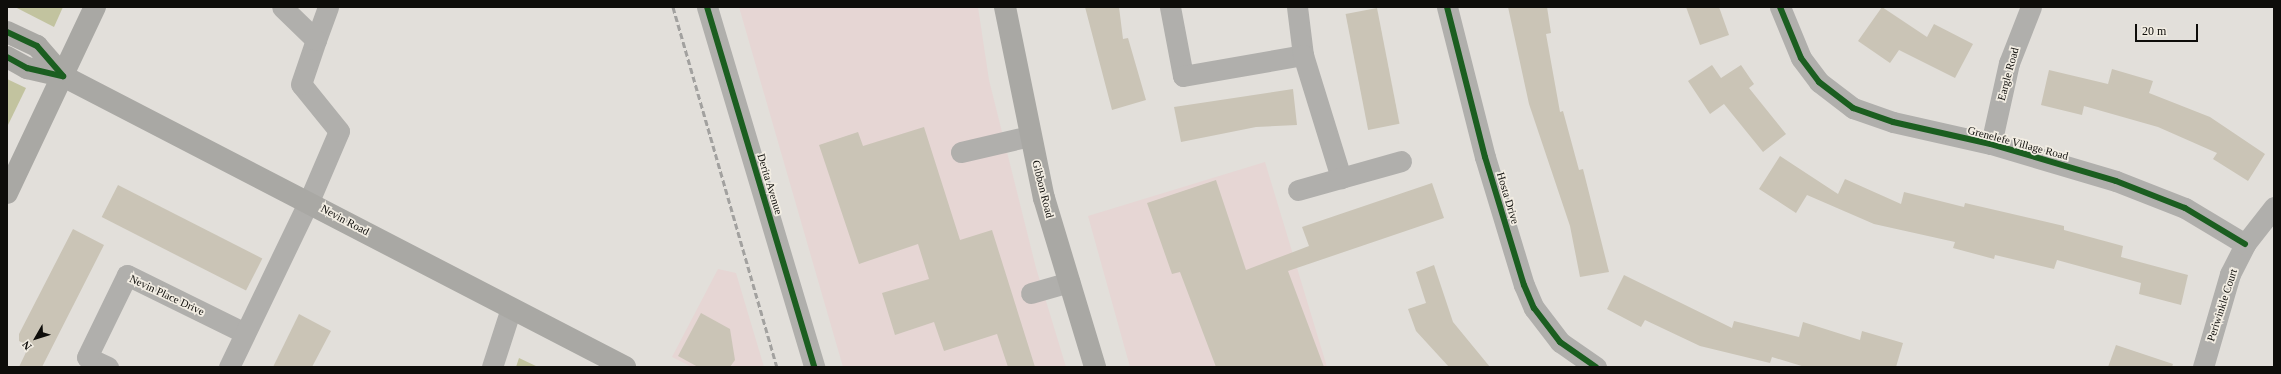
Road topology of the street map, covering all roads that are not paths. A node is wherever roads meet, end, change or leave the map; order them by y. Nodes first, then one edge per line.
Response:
1 (95, 7) edge
2 (282, 7) edge
3 (328, 7) edge
4 (707, 7) edge
5 (1005, 7) edge
6 (1170, 7) edge
7 (1297, 7) edge
8 (1447, 7) edge
9 (1780, 7) edge
10 (2031, 7) edge
11 (7, 32) edge
12 (316, 40) junction
13 (1303, 55) junction
14 (7, 57) edge
15 (63, 76) junction
16 (1030, 136) junction
17 (1991, 144) junction
18 (961, 152) dead end
19 (1401, 161) dead end
20 (1341, 178) junction
21 (1298, 190) dead end
22 (7, 193) edge
23 (310, 201) junction
24 (2274, 206) edge
25 (2245, 244) junction
26 (1069, 282) junction
27 (1031, 293) dead end
28 (512, 308) junction
29 (245, 333) junction
30 (108, 367) edge
31 (229, 367) edge
32 (492, 367) edge
33 (626, 367) edge
34 (814, 367) edge
35 (1095, 367) edge
36 (1596, 367) edge
37 (2202, 367) edge

1 - 15 main road
2 - 12 street
3 - 12 street
4 - 34 street, Derita Avenue
5 - 16 main road, Gibbon Road
6 - 13 street
7 - 13 street
8 - 36 street, Hosta Drive
9 - 17 street, Grenelefe Village Road
10 - 17 street, Eargle Road
11 - 15 main road, Nevin Road
12 - 23 street
13 - 20 street
14 - 15 main road, Nevin Road
15 - 22 main road
15 - 23 main road, Nevin Road
16 - 18 street
16 - 26 main road, Gibbon Road
17 - 25 street, Grenelefe Village Road
19 - 20 street
20 - 21 street
23 - 28 main road, Nevin Road
23 - 29 street
24 - 25 street, Periwinkle Court
25 - 37 street, Periwinkle Court
26 - 27 street
26 - 35 main road, Gibbon Road
28 - 32 street
28 - 33 main road, Nevin Road
29 - 30 street, Nevin Place Drive
29 - 31 street

